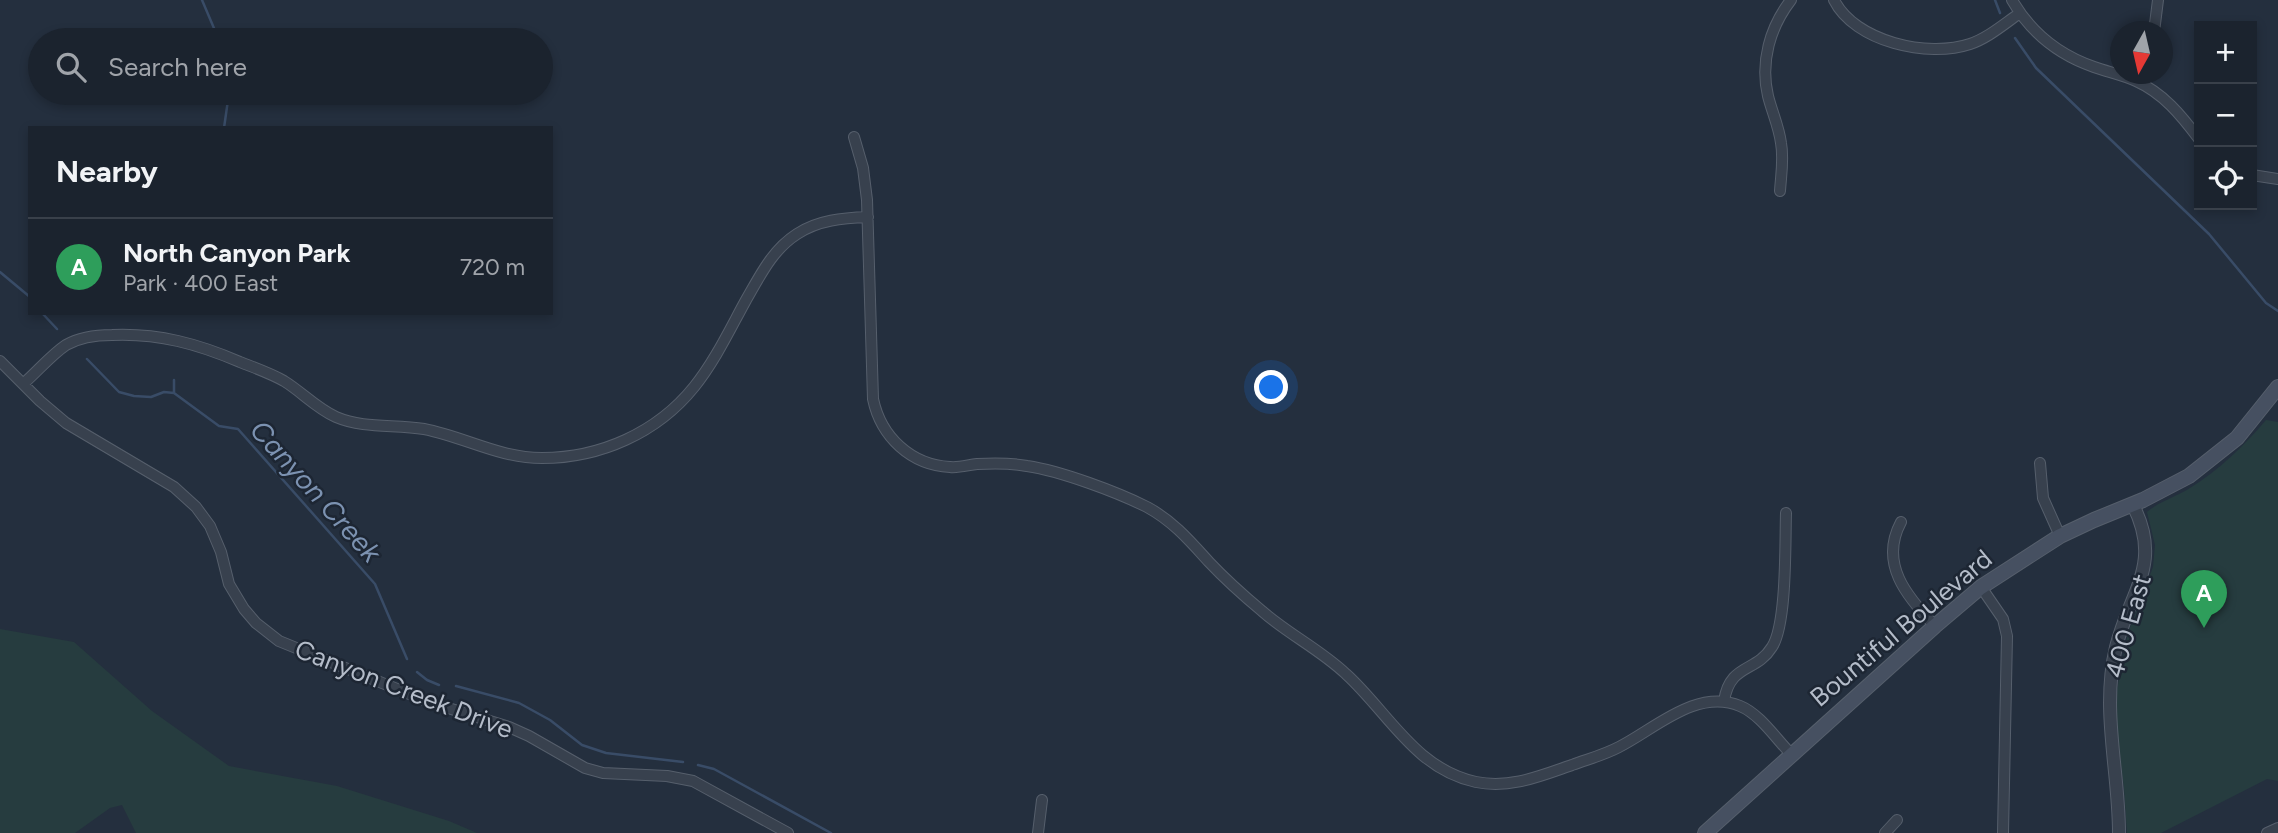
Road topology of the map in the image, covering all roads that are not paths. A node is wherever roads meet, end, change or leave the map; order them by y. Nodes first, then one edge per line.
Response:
1 (1791, 0) edge
2 (1835, 0) edge
3 (2012, 0) edge
4 (2158, 0) edge
5 (2020, 13) junction
6 (2155, 21) edge
7 (2110, 70) edge
8 (2146, 84) edge
9 (2194, 133) edge
10 (854, 138) dead end
11 (2257, 176) edge
12 (2278, 179) edge
13 (1780, 191) dead end
14 (868, 217) junction
15 (0, 361) edge
16 (23, 384) junction
17 (2278, 387) edge
18 (2040, 463) dead end
19 (2133, 505) junction
20 (1786, 513) dead end
21 (1901, 522) dead end
22 (2060, 536) junction
23 (1981, 587) junction
24 (1935, 626) junction
25 (1724, 701) junction
26 (1792, 755) junction
27 (1042, 800) dead end
28 (1897, 820) dead end
29 (2278, 828) edge
30 (788, 833) edge
31 (1038, 833) edge
32 (1705, 833) edge
33 (1885, 833) edge
34 (2003, 833) edge
35 (2119, 833) edge
36 (2267, 833) edge

1 - 13 street
2 - 5 street
3 - 5 street
4 - 6 street
5 - 7 street
8 - 9 street
10 - 14 street
11 - 12 street
14 - 16 street
14 - 25 street
15 - 16 street, Canyon Creek Drive
16 - 30 street, Canyon Creek Drive
17 - 19 main road, Bountiful Boulevard
18 - 22 street
19 - 22 main road, Bountiful Boulevard
19 - 35 street, 400 East
20 - 25 street
21 - 24 street
22 - 23 main road, Bountiful Boulevard
23 - 24 main road, Bountiful Boulevard
23 - 34 street
24 - 26 main road, Bountiful Boulevard
25 - 26 street
26 - 32 main road, Bountiful Boulevard
27 - 31 street
28 - 33 street
29 - 36 street

